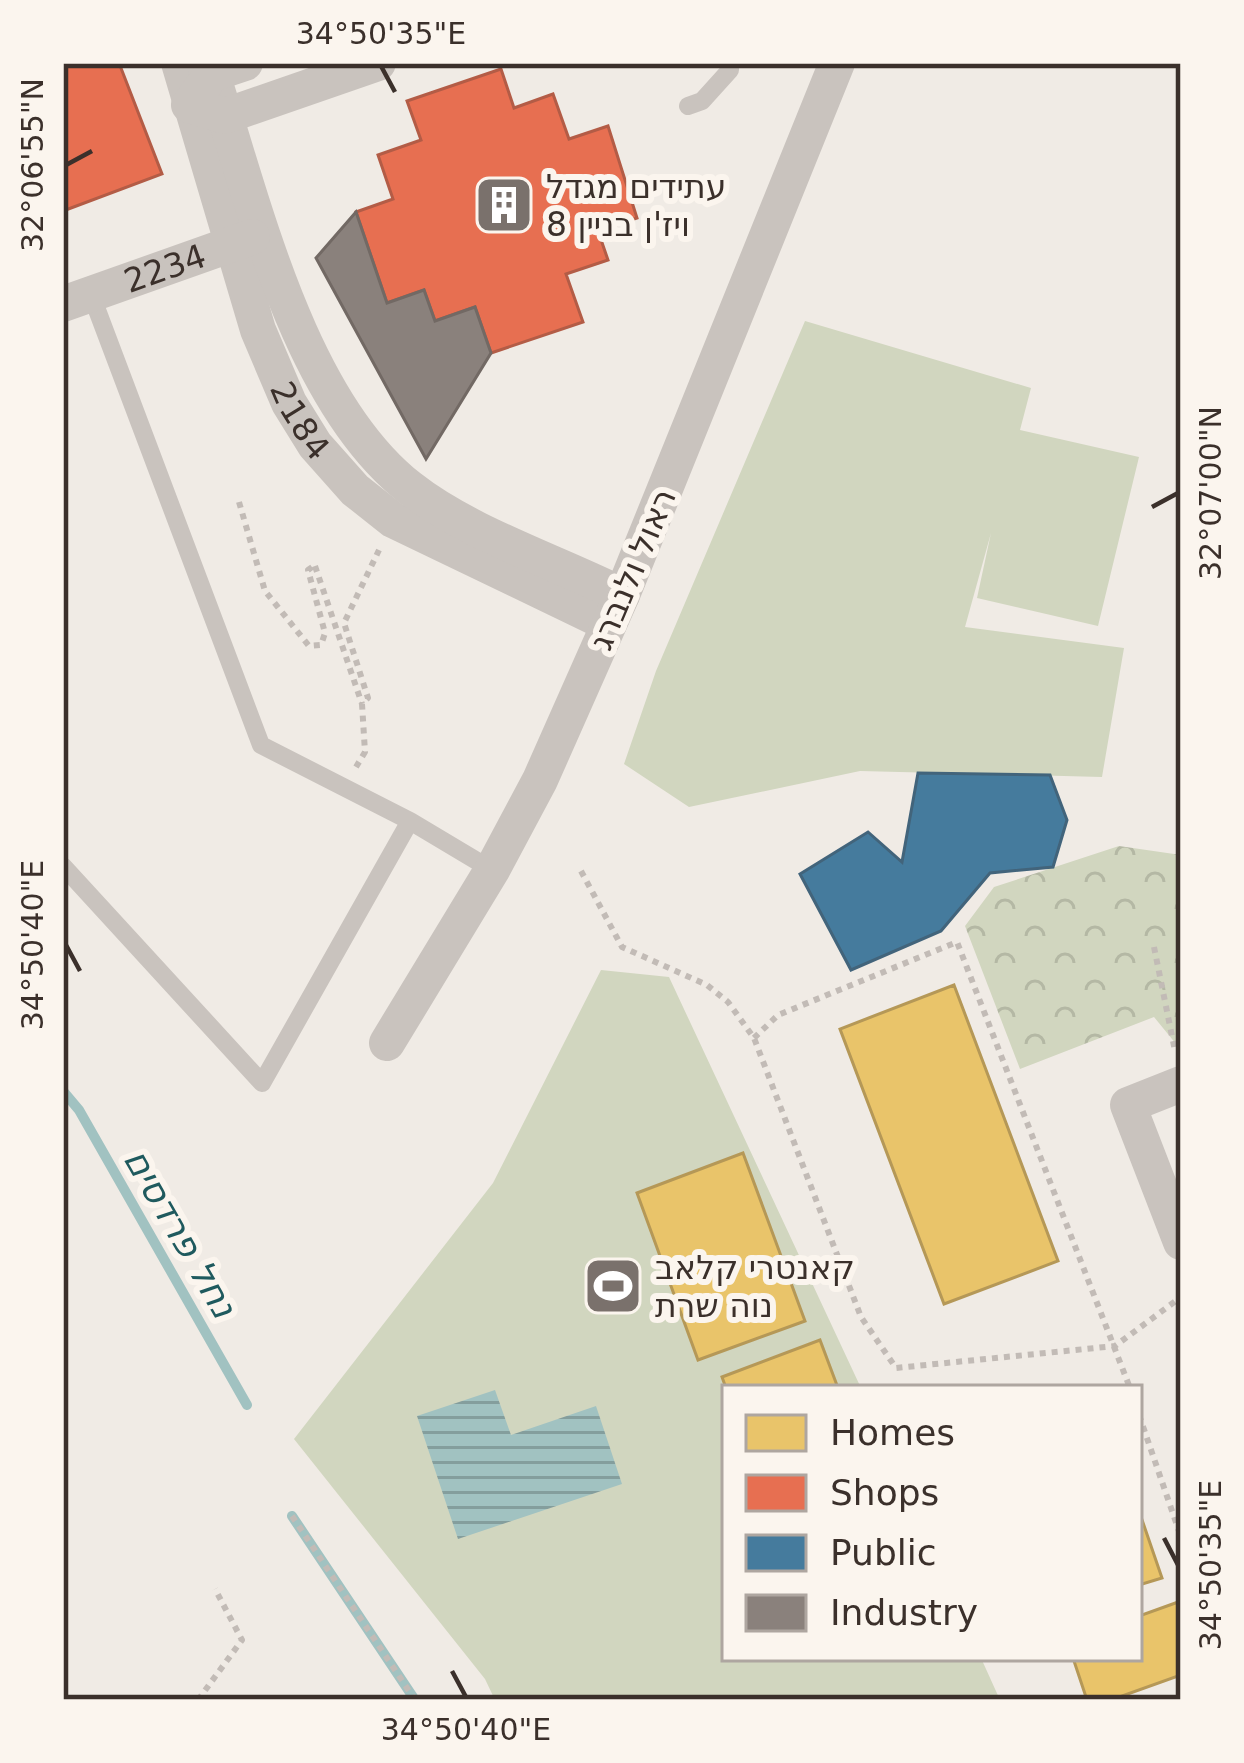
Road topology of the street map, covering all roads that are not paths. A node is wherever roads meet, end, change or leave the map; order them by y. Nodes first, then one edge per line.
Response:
1 (377, 63) edge
2 (730, 63) edge
3 (210, 66) edge
4 (837, 66) edge
5 (189, 105) junction
6 (688, 106) dead end
7 (225, 116) junction
8 (248, 238) junction
9 (77, 299) edge
10 (616, 609) junction
11 (410, 821) junction
12 (63, 866) edge
13 (491, 871) junction
14 (387, 1043) dead end
15 (1179, 1070) edge
16 (1181, 1242) edge

1 - 7 street
2 - 6 lane
3 - 5 street
3 - 7 street, 2184
4 - 10 street, ראול ולנברג
5 - 7 street
5 - 8 street, 2184
7 - 8 street, 2184
8 - 9 street, 2234
8 - 10 street, 2184
8 - 10 street, 2184
9 - 11 lane
10 - 13 street, ראול ולנברג
11 - 12 lane
11 - 13 lane
13 - 14 street, ראול ולנברג
15 - 16 street

